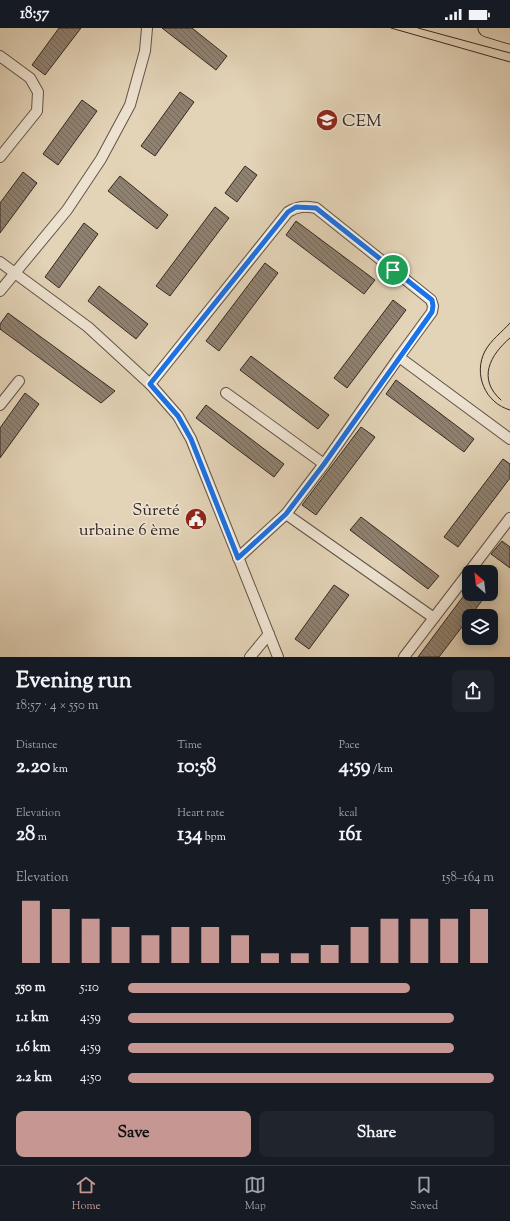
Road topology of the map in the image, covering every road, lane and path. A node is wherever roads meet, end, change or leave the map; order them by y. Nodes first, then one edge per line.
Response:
1 (147, 28) edge
2 (487, 28) edge
3 (510, 35) edge
4 (0, 56) edge
5 (0, 157) edge
6 (0, 262) edge
7 (15, 273) junction
8 (0, 291) edge
9 (400, 357) junction
10 (19, 381) dead end
11 (150, 384) junction
12 (226, 393) dead end
13 (0, 405) edge
14 (510, 439) edge
15 (324, 464) junction
16 (286, 514) junction
17 (510, 518) edge
18 (238, 558) junction
19 (474, 565) edge
20 (462, 581) edge
21 (434, 618) junction
22 (269, 634) junction
23 (250, 657) edge
24 (278, 657) edge
25 (404, 657) edge

1 - 7 street
2 - 3 main road
4 - 5 street
6 - 7 street
7 - 8 street
7 - 11 street
9 - 11 street
9 - 14 street
9 - 15 street
10 - 13 street
11 - 18 street
12 - 15 street
15 - 16 street
16 - 18 street
16 - 21 street
17 - 19 street
18 - 22 street
20 - 21 street
21 - 25 street
22 - 23 street
22 - 24 street

